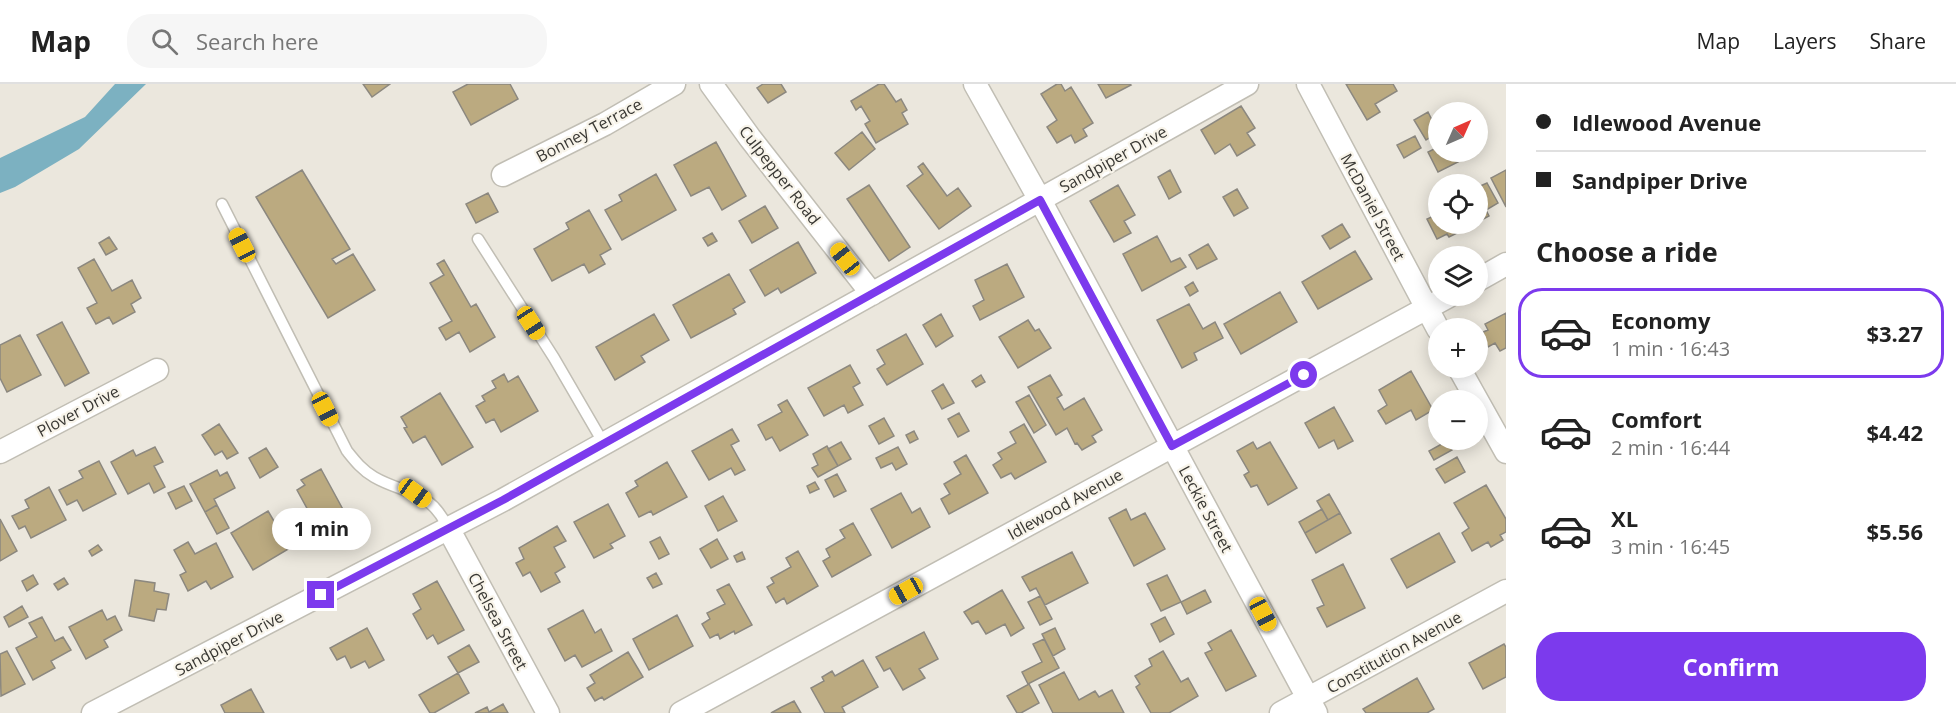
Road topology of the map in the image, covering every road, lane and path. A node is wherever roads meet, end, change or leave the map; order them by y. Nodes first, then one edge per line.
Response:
1 (674, 84) edge
2 (711, 84) edge
3 (975, 84) edge
4 (1247, 84) edge
5 (1308, 84) edge
6 (503, 175) dead end
7 (1040, 200) junction
8 (222, 204) dead end
9 (478, 239) dead end
10 (1506, 264) edge
11 (1488, 274) edge
12 (872, 294) junction
13 (1430, 306) edge
14 (1426, 308) junction
15 (1432, 318) edge
16 (157, 370) dead end
17 (1465, 378) edge
18 (604, 444) junction
19 (1172, 446) junction
20 (0, 452) edge
21 (1506, 452) edge
22 (448, 528) junction
23 (1506, 591) edge
24 (1312, 706) edge
25 (93, 713) edge
26 (548, 713) edge
27 (681, 713) edge
28 (1281, 713) edge

1 - 6 street, Bonney Terrace
2 - 12 street, Culpepper Road
3 - 7 street, Leckie Street
4 - 7 street, Sandpiper Drive
5 - 14 street, McDaniel Street
7 - 12 street, Sandpiper Drive
7 - 19 street, Leckie Street
8 - 22 lane
9 - 18 lane
10 - 11 street
12 - 18 street, Sandpiper Drive
13 - 14 street, Idlewood Avenue
14 - 15 street, McDaniel Street
14 - 19 street, Idlewood Avenue
16 - 20 street, Plover Drive
17 - 21 street
18 - 22 street, Sandpiper Drive
19 - 24 street, Leckie Street
19 - 27 street, Idlewood Avenue
22 - 25 street, Sandpiper Drive
22 - 26 street, Chelsea Street
23 - 24 street, Constitution Avenue
24 - 28 street, Constitution Avenue

